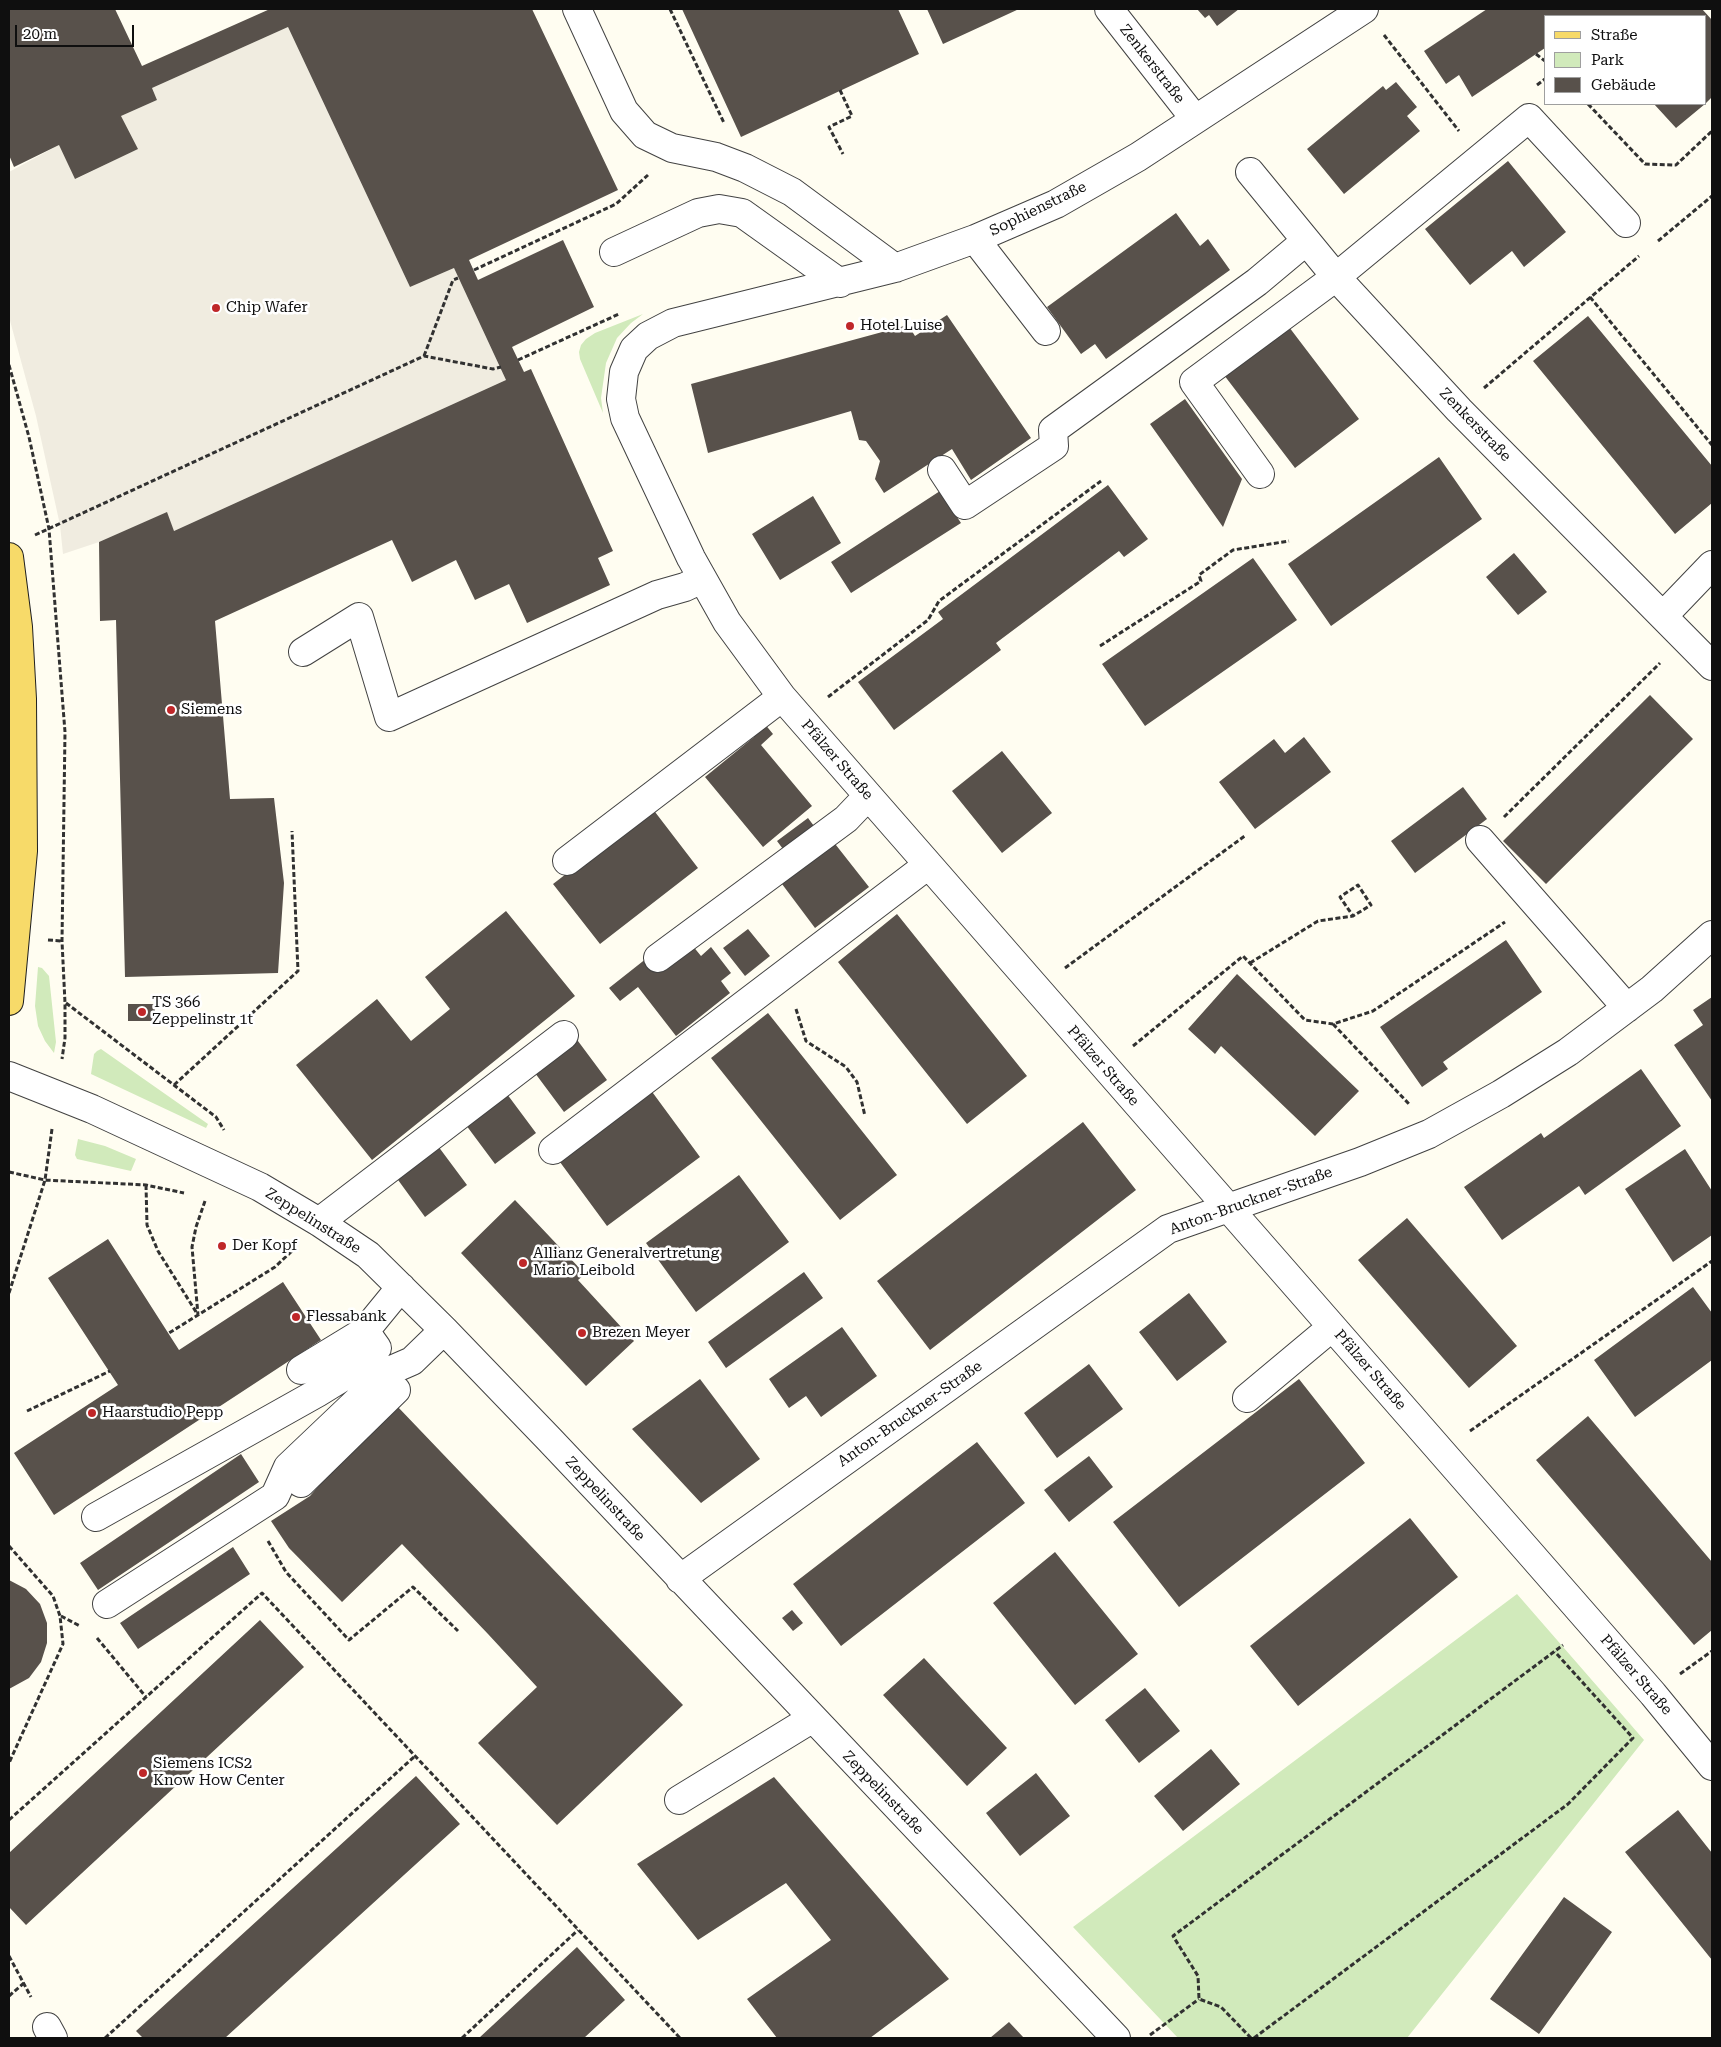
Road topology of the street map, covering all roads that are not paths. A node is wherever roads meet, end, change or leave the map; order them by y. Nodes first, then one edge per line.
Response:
1 (577, 9) edge
2 (1109, 9) edge
3 (1364, 9) edge
4 (1195, 119) junction
5 (1250, 172) dead end
6 (1626, 222) dead end
7 (976, 239) junction
8 (1306, 241) junction
9 (614, 252) dead end
10 (896, 268) junction
11 (1336, 277) junction
12 (840, 283) junction
13 (673, 323) joint
14 (1046, 331) dead end
15 (942, 470) dead end
16 (1260, 474) dead end
17 (9, 557) edge
18 (1712, 565) edge
19 (702, 579) junction
20 (1664, 615) junction
21 (303, 652) dead end
22 (1712, 666) edge
23 (782, 696) junction
24 (868, 796) junction
25 (1480, 840) road end
26 (567, 861) dead end
27 (928, 865) junction
28 (1712, 935) edge
29 (658, 958) dead end
30 (9, 1001) edge
31 (1627, 1008) junction
32 (564, 1035) dead end
33 (9, 1076) edge
34 (553, 1150) dead end
35 (1228, 1208) junction
36 (319, 1222) junction
37 (401, 1287) junction
38 (1332, 1327) junction
39 (444, 1330) junction
40 (365, 1331) junction
41 (412, 1360) junction
42 (302, 1370) dead end
43 (1247, 1398) dead end
44 (301, 1483) dead end
45 (96, 1517) dead end
46 (680, 1579) junction
47 (108, 1604) dead end
48 (813, 1718) junction
49 (1712, 1766) edge
50 (679, 1800) dead end
51 (1116, 2038) edge

1 - 10 street
2 - 4 street, Zenkerstraße
3 - 4 street, Sophienstraße
4 - 7 street, Sophienstraße
5 - 8 street, Zenkerstraße
6 - 11 street
7 - 10 street, Sophienstraße
7 - 14 street
8 - 11 street, Zenkerstraße
8 - 15 street
9 - 12 street
10 - 12 street, Sophienstraße
11 - 16 street
11 - 20 street, Zenkerstraße
12 - 13 street, Sophienstraße
13 - 19 street, Pfälzer Straße
17 - 30 main road
18 - 20 street
19 - 21 street
19 - 23 street, Pfälzer Straße
20 - 22 street, Zenkerstraße
23 - 24 street, Pfälzer Straße
23 - 26 street
24 - 27 street, Pfälzer Straße
24 - 29 street
25 - 31 street
27 - 34 street
27 - 35 street, Pfälzer Straße
28 - 31 street, Anton-Bruckner-Straße
31 - 35 street, Anton-Bruckner-Straße
32 - 36 street
33 - 36 street, Zeppelinstraße
35 - 38 street, Pfälzer Straße
35 - 46 street, Anton-Bruckner-Straße
36 - 37 street, Zeppelinstraße
37 - 39 street, Zeppelinstraße
37 - 40 street
38 - 43 street
38 - 49 street, Pfälzer Straße
39 - 41 street
39 - 46 street, Zeppelinstraße
40 - 42 street
40 - 45 street
41 - 44 street
41 - 47 street
46 - 48 street, Zeppelinstraße
48 - 50 street
48 - 51 street, Zeppelinstraße

